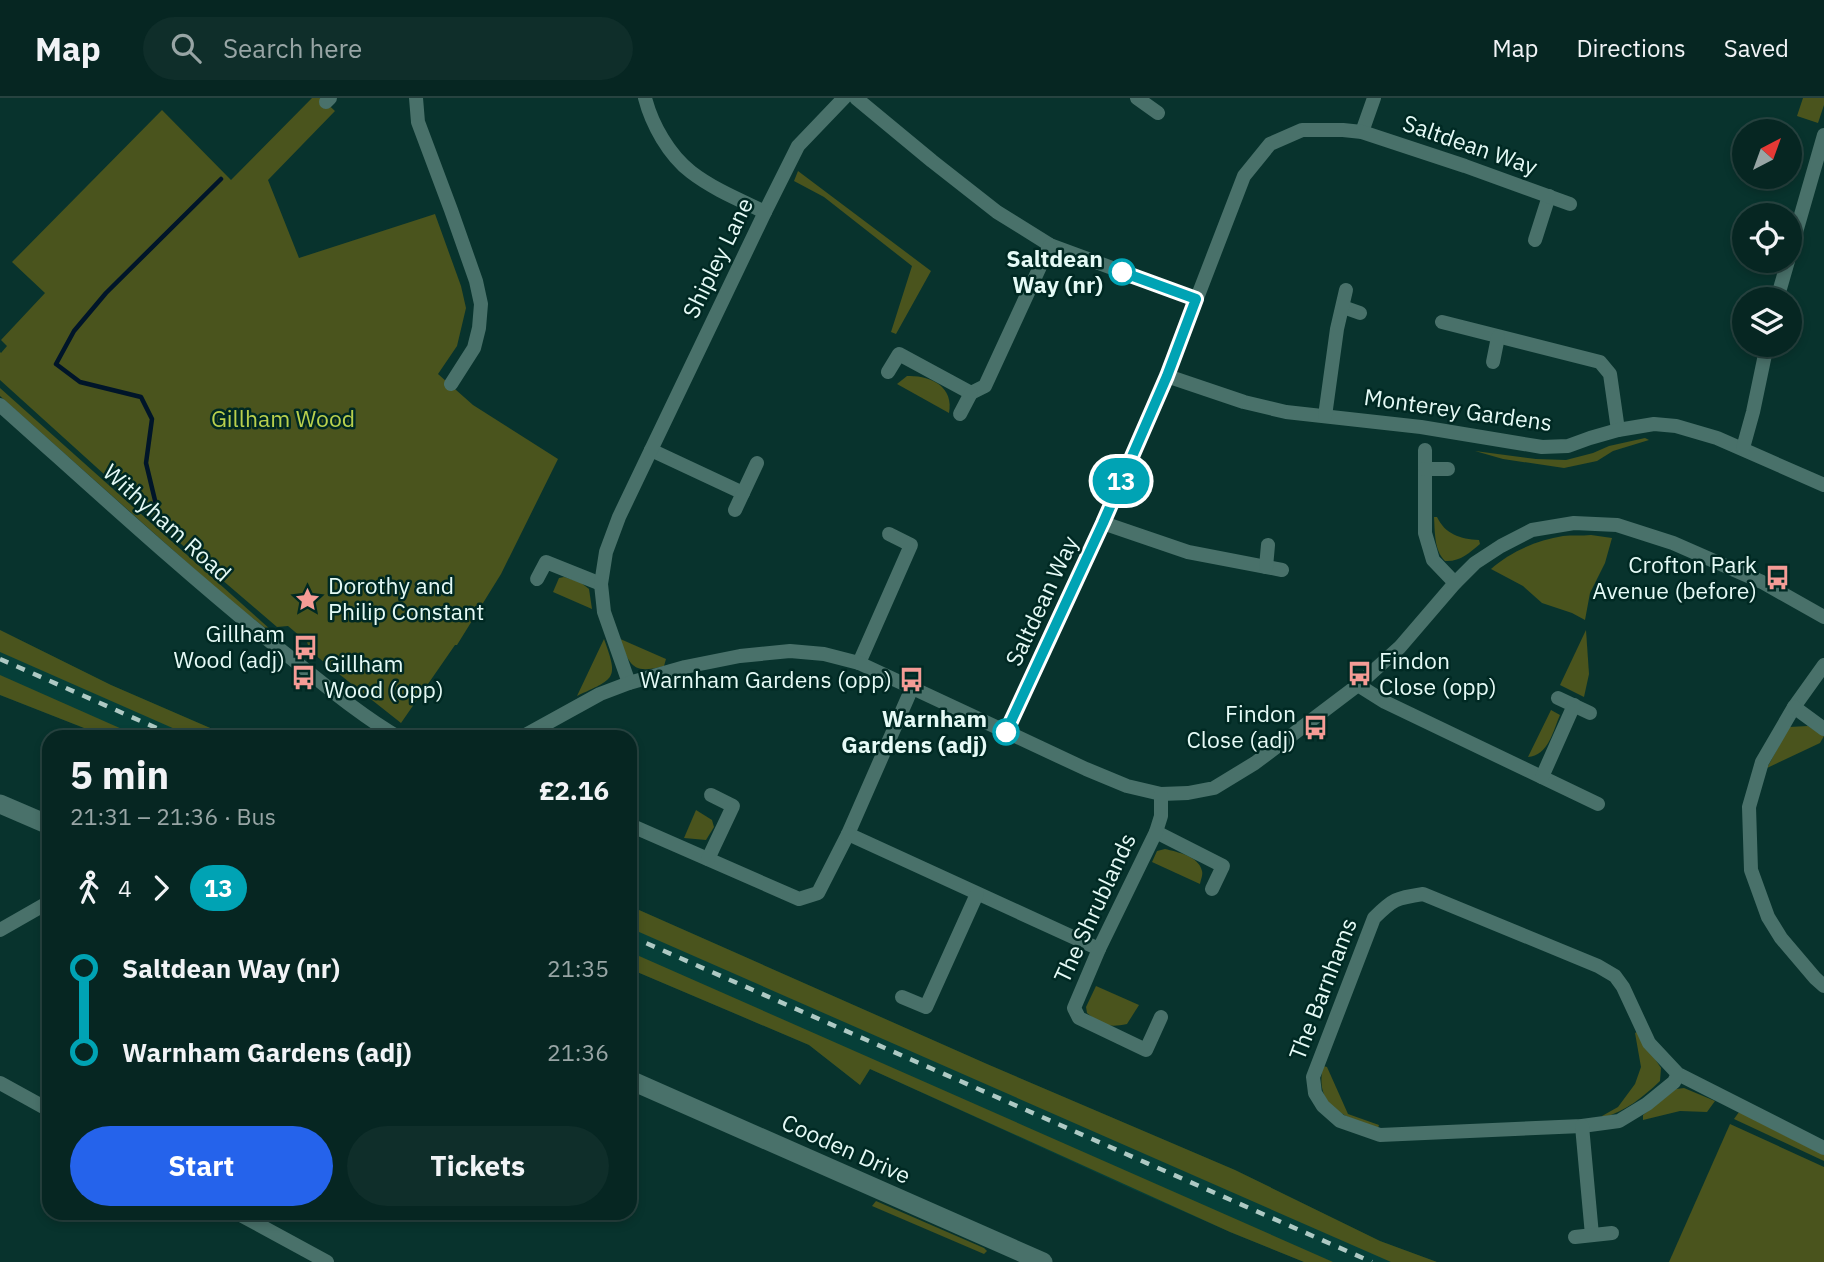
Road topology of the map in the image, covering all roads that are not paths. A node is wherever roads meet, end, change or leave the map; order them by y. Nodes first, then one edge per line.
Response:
1 (416, 98) edge
2 (645, 98) edge
3 (844, 98) edge
4 (856, 98) edge
5 (1137, 98) edge
6 (1374, 98) edge
7 (1158, 113) dead end
8 (1362, 132) junction
9 (1824, 135) edge
10 (1549, 196) junction
11 (1570, 204) dead end
12 (1802, 211) edge
13 (765, 212) junction
14 (1535, 240) dead end
15 (1050, 245) junction
16 (1346, 290) dead end
17 (1196, 299) junction
18 (1343, 307) junction
19 (1360, 313) dead end
20 (1442, 322) dead end
21 (1498, 337) junction
22 (1764, 357) edge
23 (1493, 362) dead end
24 (888, 372) dead end
25 (1167, 376) junction
26 (450, 384) dead end
27 (971, 393) junction
28 (0, 405) edge
29 (960, 414) dead end
30 (1325, 416) junction
31 (1618, 430) junction
32 (1743, 448) junction
33 (651, 450) junction
34 (1425, 450) dead end
35 (757, 463) dead end
36 (1425, 469) junction
37 (1448, 469) dead end
38 (1824, 485) edge
39 (743, 492) junction
40 (735, 510) dead end
41 (1103, 523) junction
42 (889, 534) dead end
43 (1268, 545) dead end
44 (1266, 567) junction
45 (1282, 570) dead end
46 (537, 579) dead end
47 (1455, 583) junction
48 (601, 584) junction
49 (1824, 617) edge
50 (859, 663) junction
51 (1824, 665) edge
52 (629, 683) junction
53 (1359, 685) junction
54 (912, 688) junction
55 (1558, 698) dead end
56 (1574, 705) junction
57 (1794, 707) junction
58 (1590, 713) dead end
59 (1824, 729) edge
60 (387, 730) edge
61 (535, 730) edge
62 (1006, 732) junction
63 (1542, 777) junction
64 (1161, 794) junction
65 (711, 795) dead end
66 (0, 804) edge
67 (1598, 804) dead end
68 (42, 822) edge
69 (637, 828) edge
70 (1156, 832) junction
71 (848, 834) junction
72 (708, 859) junction
73 (1212, 889) dead end
74 (976, 894) junction
75 (42, 906) edge
76 (0, 930) edge
77 (1099, 949) junction
78 (1824, 986) edge
79 (902, 997) dead end
80 (1161, 1017) dead end
81 (1678, 1074) junction
82 (0, 1083) edge
83 (637, 1083) edge
84 (42, 1106) edge
85 (1582, 1126) junction
86 (1824, 1148) edge
87 (250, 1220) edge
88 (1612, 1233) dead end
89 (1592, 1235) junction
90 (1575, 1237) dead end
91 (1020, 1258) edge
92 (327, 1262) edge
93 (1043, 1262) edge

1 - 26 street
2 - 13 street
3 - 13 street, Shipley Lane
4 - 15 street
5 - 7 street
6 - 8 street
8 - 10 street, Saltdean Way
8 - 17 street, Saltdean Way
9 - 12 street
10 - 11 street, Saltdean Way
10 - 14 street, Saltdean Way
13 - 33 street, Shipley Lane
15 - 17 street
15 - 27 street
16 - 18 street
17 - 25 street, Saltdean Way
18 - 19 street
18 - 30 street
20 - 21 street
21 - 23 street
21 - 31 street
22 - 32 street
24 - 27 street
25 - 30 street, Monterey Gardens
25 - 41 street, Saltdean Way
27 - 29 street
28 - 60 street, Withyham Road
30 - 31 street, Monterey Gardens
31 - 32 street, Monterey Gardens
32 - 38 street, Monterey Gardens
33 - 39 street
33 - 48 street, Shipley Lane
34 - 36 street
35 - 39 street
36 - 37 street
36 - 47 street
39 - 40 street
41 - 44 street
41 - 62 street, Saltdean Way
42 - 50 street
43 - 44 street
44 - 45 street
46 - 48 street
47 - 49 street
47 - 53 street
48 - 52 street, Shipley Lane
50 - 52 street
50 - 54 street
51 - 57 street
52 - 61 street
53 - 63 street
53 - 64 street
54 - 62 street
54 - 71 street
55 - 56 street
56 - 58 street
56 - 63 street
57 - 59 street
57 - 78 street
62 - 64 street
63 - 67 street
64 - 70 street, The Shrublands
65 - 72 street
66 - 68 main road
69 - 72 street
70 - 73 street, The Shrublands
70 - 77 street, The Shrublands
71 - 72 street
71 - 74 street
74 - 77 street
74 - 79 street
75 - 76 street
77 - 80 street, The Shrublands
81 - 85 street, The Barnhams
81 - 85 street, The Barnhams
81 - 86 street, The Barnhams
82 - 84 street
83 - 91 main road, Cooden Drive
85 - 89 street
87 - 92 street
88 - 89 street
89 - 90 street
91 - 93 main road, Cooden Drive

